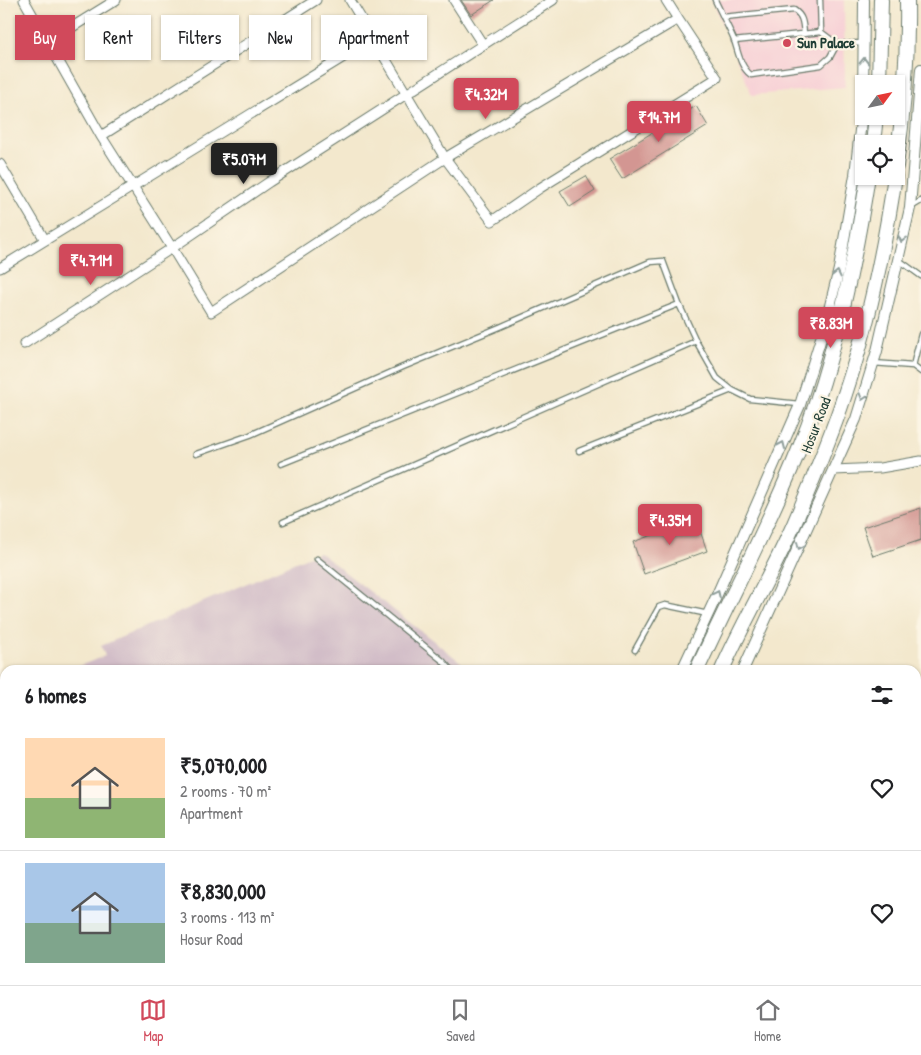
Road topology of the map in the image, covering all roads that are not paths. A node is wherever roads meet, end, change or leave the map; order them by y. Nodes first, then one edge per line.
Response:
1 (24, 0) edge
2 (116, 0) edge
3 (316, 0) edge
4 (350, 0) edge
5 (454, 0) edge
6 (553, 0) edge
7 (666, 0) edge
8 (715, 0) edge
9 (820, 0) edge
10 (864, 0) edge
11 (881, 0) edge
12 (907, 0) edge
13 (33, 15) edge
14 (359, 15) edge
15 (723, 17) junction
16 (678, 19) junction
17 (75, 25) edge
18 (821, 32) junction
19 (804, 34) junction
20 (734, 41) junction
21 (864, 43) junction
22 (837, 44) junction
23 (483, 45) junction
24 (58, 60) edge
25 (339, 60) edge
26 (385, 60) edge
27 (921, 69) edge
28 (879, 75) edge
29 (406, 95) junction
30 (900, 135) edge
31 (101, 136) junction
32 (918, 137) edge
33 (445, 158) junction
34 (0, 164) edge
35 (866, 185) edge
36 (893, 185) edge
37 (132, 186) junction
38 (921, 202) edge
39 (910, 208) junction
40 (45, 240) junction
41 (172, 248) junction
42 (898, 259) junction
43 (0, 268) edge
44 (921, 276) edge
45 (679, 304) junction
46 (921, 334) edge
47 (696, 341) junction
48 (24, 344) dead end
49 (873, 363) junction
50 (913, 366) junction
51 (921, 372) edge
52 (732, 390) junction
53 (800, 404) junction
54 (579, 451) dead end
55 (196, 454) dead end
56 (921, 461) edge
57 (281, 464) dead end
58 (834, 470) junction
59 (283, 522) dead end
60 (317, 559) dead end
61 (708, 614) junction
62 (635, 650) dead end
63 (447, 665) edge
64 (684, 665) edge
65 (699, 665) edge
66 (724, 665) edge
67 (745, 665) edge

1 - 13 street
2 - 17 street
3 - 31 street
4 - 14 street
5 - 23 street
6 - 23 street
7 - 16 street
8 - 15 lane
9 - 18 lane
10 - 21 street
11 - 28 highway
12 - 30 highway
15 - 19 lane
15 - 20 lane
16 - 33 street
16 - 33 street
18 - 19 lane
18 - 22 lane
19 - 20 lane
20 - 22 lane
21 - 22 lane
53 -> 21 street
23 - 29 street
24 - 31 street
25 - 37 street
26 - 29 street
27 - 32 street
29 - 33 street
29 - 41 street
31 - 37 street
32 - 39 street
33 - 41 street
34 - 40 street
35 - 65 highway, Hosur Road
36 - 66 highway, Hosur Road
37 - 40 street
37 - 41 street
38 - 39 lane
39 -> 42 street
40 - 43 street
41 - 48 street
42 - 44 lane
42 - 49 street
45 - 47 lane
45 - 55 lane
45 - 57 lane
46 - 50 lane
47 - 52 lane
47 - 59 lane
49 - 50 lane
49 -> 58 street
50 - 51 lane
52 - 53 lane
52 - 54 lane
61 -> 53 street
56 - 58 street
58 -> 67 street
60 - 63 lane
61 - 62 lane
61 - 64 street

